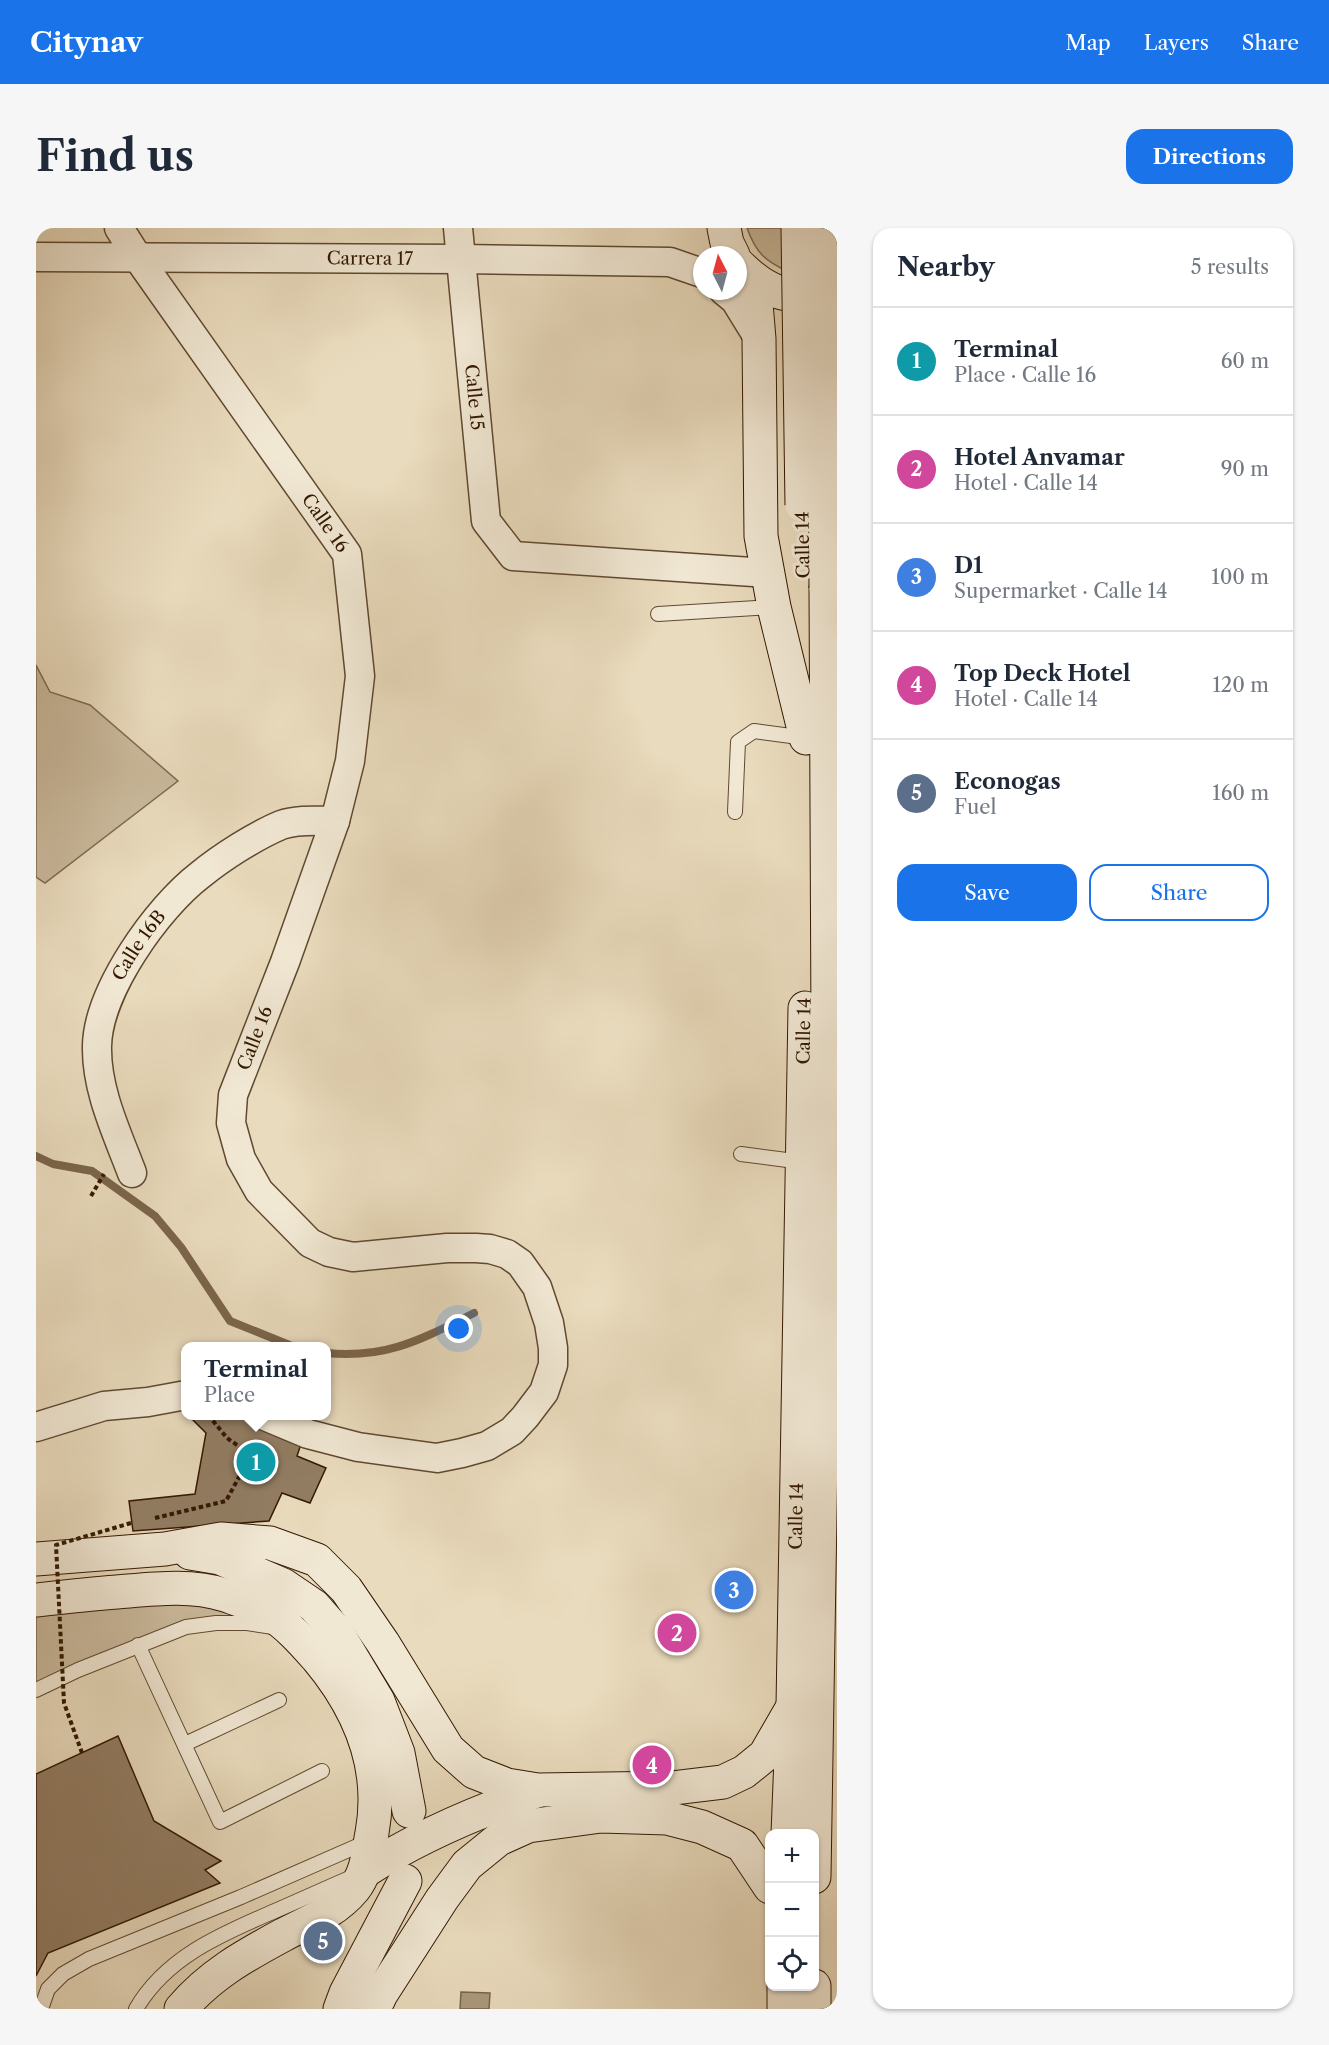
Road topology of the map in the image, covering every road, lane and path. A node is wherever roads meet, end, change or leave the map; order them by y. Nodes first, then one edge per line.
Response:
1 (119, 228) edge
2 (458, 228) edge
3 (724, 228) edge
4 (798, 228) edge
5 (824, 228) edge
6 (728, 246) edge
7 (36, 257) edge
8 (138, 258) junction
9 (460, 259) junction
10 (693, 270) edge
11 (747, 281) edge
12 (837, 287) edge
13 (746, 300) edge
14 (767, 573) junction
15 (822, 585) edge
16 (774, 607) junction
17 (658, 614) dead end
18 (832, 649) edge
19 (806, 738) junction
20 (735, 812) dead end
21 (335, 821) junction
22 (832, 1029) edge
23 (741, 1154) dead end
24 (802, 1162) junction
25 (120, 1171) joint
26 (91, 1196) dead end
27 (831, 1205) edge
28 (181, 1396) edge
29 (212, 1420) edge
30 (275, 1420) edge
31 (36, 1427) edge
32 (152, 1518) dead end
33 (142, 1521) dead end
34 (165, 1550) junction
35 (36, 1559) edge
36 (36, 1600) edge
37 (295, 1634) junction
38 (138, 1645) junction
39 (36, 1690) edge
40 (279, 1700) dead end
41 (813, 1706) junction
42 (185, 1744) junction
43 (82, 1753) dead end
44 (322, 1771) dead end
45 (538, 1790) junction
46 (816, 1800) junction
47 (409, 1811) dead end
48 (775, 1829) edge
49 (780, 1829) edge
50 (815, 1829) edge
51 (765, 1834) edge
52 (368, 1856) junction
53 (405, 1881) dead end
54 (784, 1991) edge
55 (814, 1991) edge
56 (41, 2009) edge
57 (136, 2009) edge
58 (181, 2009) edge
59 (340, 2009) edge
60 (374, 2009) edge
61 (784, 2009) edge
62 (814, 2009) edge

1 - 8 street, Calle 16
2 - 9 street, Calle 15
3 - 6 main road
4 - 15 main road, Calle 14, bridge
5 - 15 main road, Calle 14, bridge
7 - 8 street, Carrera 17
8 - 9 street, Carrera 17
8 - 21 street, Calle 16
9 - 10 street, Carrera 17
9 - 14 street, Calle 15
11 - 12 main road
13 - 14 main road
14 - 16 main road
15 - 18 main road, Calle 14
15 - 19 main road, Calle 14
16 - 17 lane
16 - 19 main road
18 - 22 main road, Calle 14
19 - 20 lane
19 - 24 main road, Calle 14
21 - 25 street, Calle 16B
21 - 30 street, Calle 16
22 - 27 main road, Calle 14
23 - 24 lane
24 - 41 main road, Calle 14
25 - 26 path
27 - 41 main road, Calle 14
28 - 31 street
29 - 32 path
33 - 43 path, bridge
34 - 35 main road
34 - 45 main road
34 - 47 main road
36 - 37 main road
37 - 38 lane
37 - 52 main road
38 - 39 lane
38 - 42 lane
40 - 42 lane
41 - 45 main road
41 - 46 main road, Calle 14
41 - 48 main road, Calle 14
42 - 44 lane
45 - 52 main road
46 - 49 main road
46 - 50 main road, Calle 14
51 - 60 main road
52 - 56 lane
52 - 57 lane
52 - 58 main road
53 - 59 main road
54 - 61 main road
55 - 62 main road

